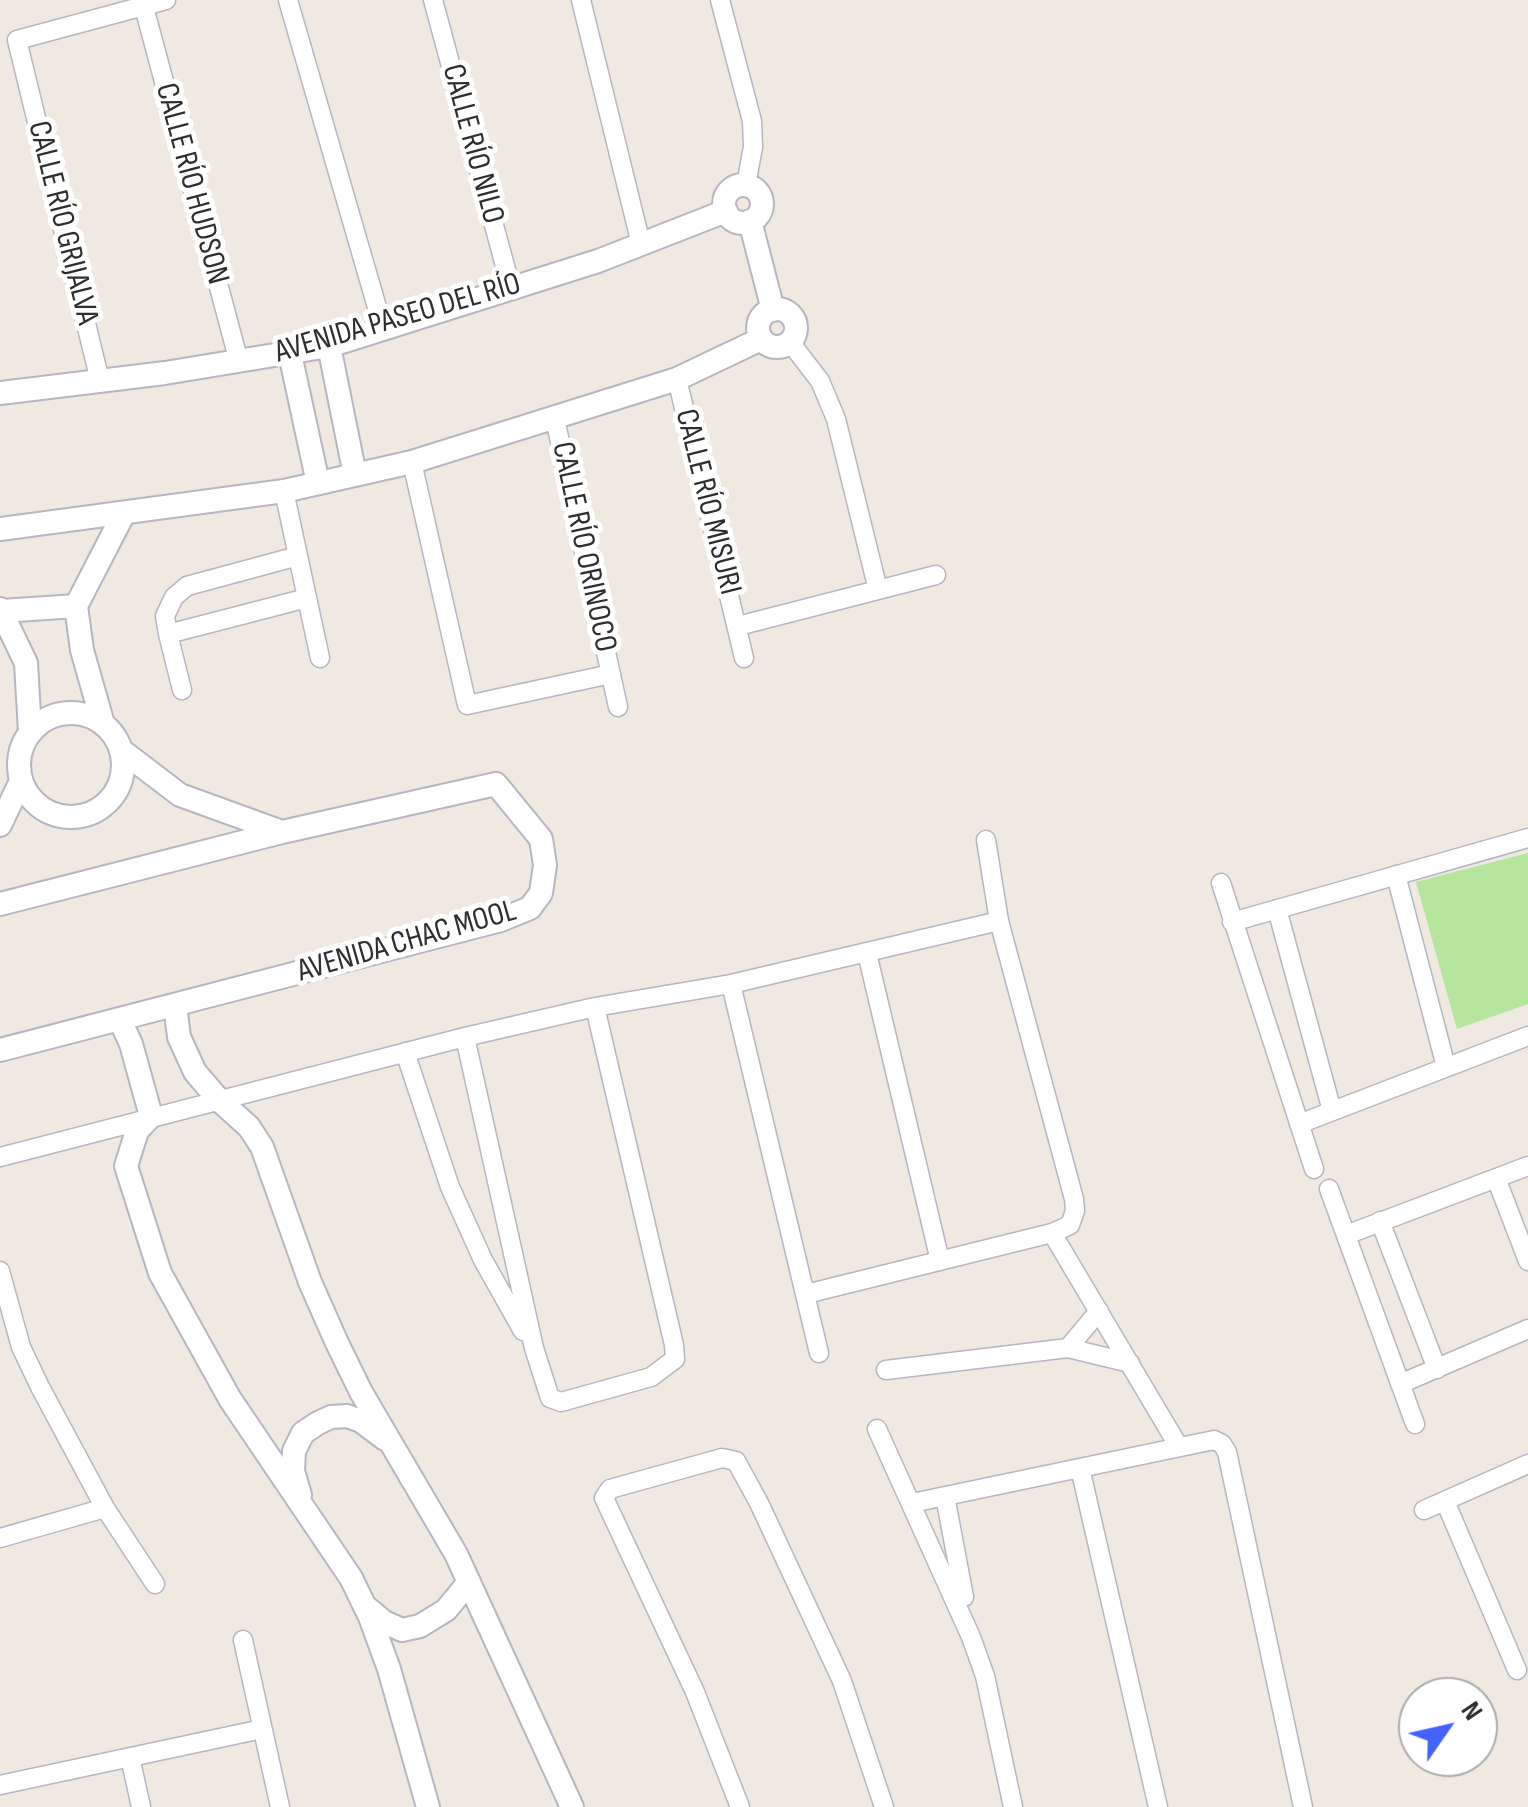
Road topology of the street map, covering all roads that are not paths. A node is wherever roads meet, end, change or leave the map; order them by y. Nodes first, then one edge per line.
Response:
1 (166, 0) edge
2 (288, 0) edge
3 (433, 0) edge
4 (581, 0) edge
5 (720, 0) edge
6 (144, 7) junction
7 (746, 185) junction
8 (726, 211) junction
9 (750, 221) junction
10 (640, 244) junction
11 (511, 288) junction
12 (772, 310) junction
13 (383, 328) junction
14 (761, 339) junction
15 (790, 342) junction
16 (328, 346) junction
17 (290, 354) junction
18 (238, 362) junction
19 (677, 379) junction
20 (100, 381) junction
21 (0, 393) edge
22 (555, 420) junction
23 (412, 462) junction
24 (356, 475) junction
25 (318, 483) junction
26 (284, 491) junction
27 (124, 513) junction
28 (0, 529) edge
29 (298, 556) junction
30 (936, 575) dead end
31 (878, 590) junction
32 (307, 598) junction
33 (76, 606) junction
34 (1, 610) edge
35 (738, 626) junction
36 (168, 634) junction
37 (320, 658) dead end
38 (744, 658) dead end
39 (611, 674) junction
40 (182, 690) dead end
41 (618, 707) dead end
42 (104, 724) junction
43 (30, 732) junction
44 (120, 750) junction
45 (21, 781) junction
46 (0, 825) edge
47 (282, 832) junction
48 (1528, 838) edge
49 (986, 840) dead end
50 (1396, 875) junction
51 (1221, 883) dead end
52 (0, 904) edge
53 (1278, 909) junction
54 (999, 922) junction
55 (1232, 922) junction
56 (867, 953) junction
57 (730, 984) junction
58 (176, 1005) junction
59 (594, 1007) junction
60 (120, 1020) junction
61 (1528, 1036) edge
62 (466, 1037) junction
63 (0, 1050) edge
64 (405, 1052) junction
65 (1446, 1068) junction
66 (219, 1100) junction
67 (1332, 1111) junction
68 (151, 1116) junction
69 (1299, 1124) junction
70 (0, 1157) edge
71 (1528, 1166) edge
72 (1314, 1169) dead end
73 (1496, 1178) junction
74 (1329, 1188) dead end
75 (1380, 1221) junction
76 (1052, 1234) junction
77 (1346, 1235) junction
78 (1528, 1260) edge
79 (940, 1261) junction
80 (0, 1270) edge
81 (806, 1294) junction
82 (1099, 1311) junction
83 (1528, 1329) edge
84 (534, 1348) junction
85 (1068, 1348) junction
86 (819, 1353) dead end
87 (1130, 1364) junction
88 (1438, 1369) junction
89 (886, 1370) dead end
90 (1400, 1384) junction
91 (1415, 1424) dead end
92 (877, 1429) dead end
93 (392, 1444) junction
94 (1180, 1447) junction
95 (1528, 1464) edge
96 (1080, 1468) junction
97 (945, 1496) junction
98 (1445, 1501) junction
99 (912, 1503) junction
100 (105, 1508) junction
101 (304, 1508) junction
102 (1424, 1510) dead end
103 (0, 1538) edge
104 (469, 1582) junction
105 (155, 1584) dead end
106 (364, 1604) junction
107 (971, 1637) junction
108 (1528, 1639) edge
109 (242, 1640) dead end
110 (1508, 1649) junction
111 (1517, 1670) dead end
112 (262, 1729) junction
113 (130, 1758) junction
114 (0, 1785) edge
115 (141, 1807) edge
116 (280, 1807) edge
117 (428, 1807) edge
118 (572, 1807) edge
119 (740, 1807) edge
120 (884, 1807) edge
121 (1012, 1807) edge
122 (1158, 1807) edge
123 (1303, 1807) edge

1 - 6 street, CALLE RÍO GRIJALVA
2 - 13 street
3 - 11 street, CALLE RÍO NILO
4 - 10 street
5 - 7 street
6 - 18 street, CALLE RÍO HUDSON
6 - 20 street, CALLE RÍO GRIJALVA
7 - 8 street
7 - 9 street
8 - 9 street
8 - 10 street, AVENIDA PASEO DEL RÍO
9 - 12 street
10 - 11 street, AVENIDA PASEO DEL RÍO
11 - 13 street, AVENIDA PASEO DEL RÍO
12 - 14 street
12 - 15 street
13 - 16 street, AVENIDA PASEO DEL RÍO
14 - 15 street
14 - 19 street
15 - 31 street
16 - 17 street, AVENIDA PASEO DEL RÍO
16 - 24 street
17 - 18 street, AVENIDA PASEO DEL RÍO
17 - 25 street
18 - 20 street, AVENIDA PASEO DEL RÍO
19 - 22 street
19 - 35 street, CALLE RÍO MISURI
20 - 21 street, AVENIDA PASEO DEL RÍO
22 - 23 street
22 - 39 street, CALLE RÍO ORINOCO
23 - 24 street
23 - 39 street, CALLE RÍO ORINOCO
24 - 25 street
25 - 26 street
26 - 27 street
26 - 29 street
27 - 28 street
27 - 33 street
29 - 32 street
29 - 36 street
30 - 31 street, CALLE RÍO MISURI
31 - 35 street, CALLE RÍO MISURI
32 - 36 street
32 - 37 street
33 - 34 street
33 - 42 street
34 - 43 street
35 - 38 street, CALLE RÍO MISURI
36 - 40 street
39 - 41 street, CALLE RÍO ORINOCO
42 - 43 street
42 - 44 street
43 - 45 street
44 - 45 street
44 - 47 street
45 - 46 street
47 - 52 street, AVENIDA CHAC MOOL
47 - 58 street, AVENIDA CHAC MOOL
48 - 50 street
49 - 54 street
50 - 53 street
50 - 65 street
51 - 55 street
53 - 55 street
53 - 67 street
54 - 56 street
54 - 76 street
55 - 69 street
56 - 57 street
56 - 79 street
57 - 59 street
57 - 81 street
58 - 60 street, AVENIDA CHAC MOOL
58 - 66 street
59 - 62 street
59 - 84 street
60 - 63 street, AVENIDA CHAC MOOL
60 - 68 street
61 - 65 street
62 - 64 street
62 - 84 street
64 - 66 street
64 - 84 street
65 - 67 street
66 - 68 street
66 - 93 street
67 - 69 street
68 - 70 street
68 - 101 street
69 - 72 street
71 - 73 street
73 - 75 street
73 - 78 street
74 - 77 street
75 - 77 street
75 - 88 street
76 - 79 street
76 - 82 street
77 - 90 street
79 - 81 street
80 - 100 street
81 - 86 street
82 - 85 street
82 - 87 street
83 - 88 street
85 - 87 street
85 - 89 street
87 - 94 street
88 - 90 street
90 - 91 street
92 - 99 street
93 - 101 street
93 - 104 street
94 - 96 street
94 - 123 street
95 - 98 street
96 - 97 street
96 - 122 street
97 - 99 street
97 - 107 street
98 - 102 street
98 - 110 street
99 - 107 street
100 - 103 street
100 - 105 street
101 - 106 street
104 - 106 street
104 - 118 street
106 - 117 street
107 - 121 street
108 - 110 street
109 - 112 street
110 - 111 street
112 - 113 street
112 - 116 street
113 - 114 street
113 - 115 street
119 - 120 street

